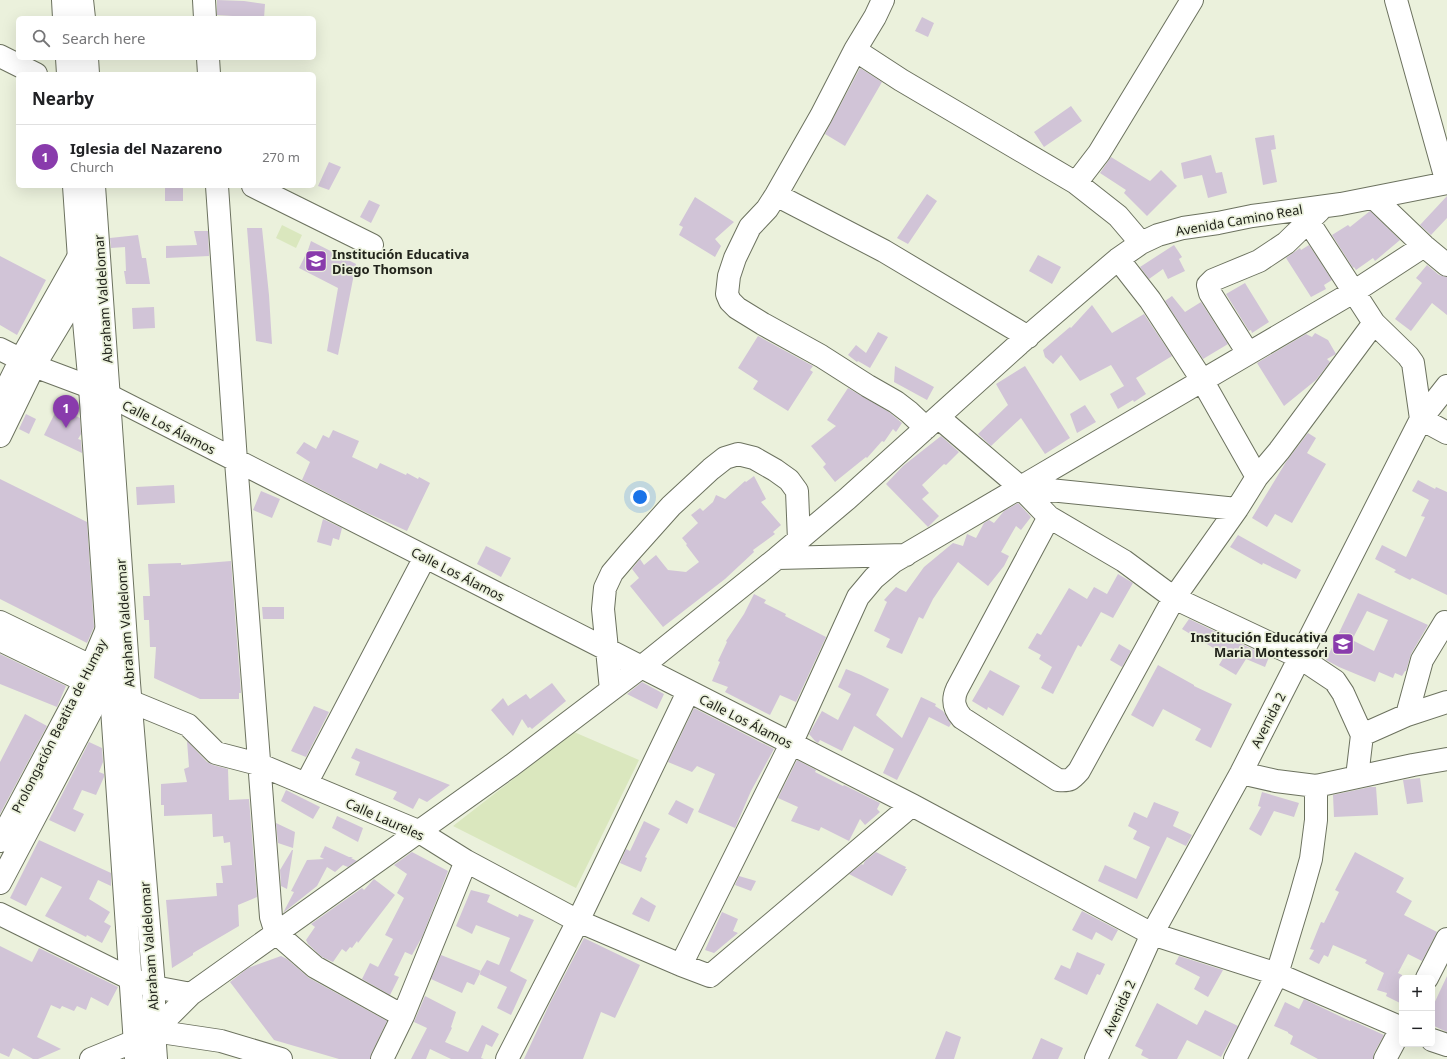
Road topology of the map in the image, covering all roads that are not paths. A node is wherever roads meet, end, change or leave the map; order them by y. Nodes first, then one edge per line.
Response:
1 (63, 0) edge
2 (82, 0) edge
3 (204, 0) edge
4 (883, 0) edge
5 (1192, 0) edge
6 (1396, 0) edge
7 (64, 16) edge
8 (84, 16) edge
9 (205, 16) edge
10 (855, 50) junction
11 (0, 56) edge
12 (67, 60) edge
13 (86, 60) edge
14 (208, 60) edge
15 (0, 72) edge
16 (32, 72) edge
17 (68, 72) edge
18 (88, 72) edge
19 (209, 72) edge
20 (16, 80) edge
21 (1076, 183) junction
22 (1447, 183) edge
23 (74, 188) edge
24 (94, 188) edge
25 (217, 188) edge
26 (257, 188) edge
27 (776, 195) junction
28 (1374, 198) junction
29 (1325, 206) junction
30 (1308, 221) junction
31 (1141, 243) junction
32 (372, 245) dead end
33 (1424, 246) junction
34 (79, 256) junction
35 (1118, 259) junction
36 (1447, 265) edge
37 (91, 289) junction
38 (1355, 291) junction
39 (1374, 322) junction
40 (1023, 340) junction
41 (0, 349) edge
42 (1248, 353) junction
43 (27, 362) junction
44 (1202, 380) junction
45 (1447, 386) edge
46 (90, 387) junction
47 (110, 396) junction
48 (0, 401) edge
49 (1421, 419) junction
50 (932, 423) junction
51 (1447, 433) edge
52 (0, 436) edge
53 (236, 461) junction
54 (1257, 477) junction
55 (1020, 487) junction
56 (1237, 509) junction
57 (1049, 517) junction
58 (799, 540) junction
59 (906, 555) junction
60 (425, 557) junction
61 (777, 558) junction
62 (1174, 598) junction
63 (0, 622) edge
64 (1445, 622) dead end
65 (0, 640) edge
66 (608, 650) junction
67 (1299, 657) junction
68 (640, 668) junction
69 (108, 684) junction
70 (611, 690) junction
71 (688, 692) junction
72 (1447, 702) edge
73 (1407, 715) junction
74 (1362, 735) junction
75 (792, 744) junction
76 (1447, 759) edge
77 (258, 764) junction
78 (1241, 773) junction
79 (1356, 777) junction
80 (306, 784) junction
81 (1316, 786) junction
82 (912, 805) junction
83 (418, 831) junction
84 (0, 841) edge
85 (466, 861) junction
86 (0, 883) edge
87 (0, 914) edge
88 (578, 921) junction
89 (276, 932) junction
90 (1152, 934) junction
91 (1447, 939) edge
92 (681, 965) junction
93 (1277, 974) junction
94 (1429, 975) edge
95 (131, 979) junction
96 (154, 987) junction
97 (191, 994) junction
98 (403, 1016) junction
99 (1399, 1026) edge
100 (1399, 1033) edge
101 (1435, 1041) edge
102 (142, 1044) edge
103 (1447, 1045) edge
104 (91, 1059) edge
105 (156, 1059) edge
106 (281, 1059) edge
107 (382, 1059) edge
108 (507, 1059) edge
109 (1096, 1059) edge
110 (1235, 1059) edge
111 (1385, 1059) edge

1 - 7 street
2 - 8 street
3 - 9 street
4 - 10 street
5 - 21 street
6 - 22 street
10 - 21 street
10 - 27 street
11 - 16 street
12 - 17 street
13 - 18 street
14 - 19 street
15 - 20 street
21 - 31 street
22 - 28 street, Avenida Camino Real
23 - 34 street, Abraham Valdelomar
24 - 37 street, Abraham Valdelomar
25 - 53 street
26 - 32 street
27 - 40 street
27 - 50 street
28 - 29 street, Avenida Camino Real
28 - 33 street
29 - 30 street
29 - 31 street, Avenida Camino Real
30 - 38 street
30 - 42 street
31 - 35 street, Avenida Camino Real
33 - 36 street
33 - 38 street
34 - 37 street, Abraham Valdelomar
34 - 43 street
35 - 40 street, Avenida Camino Real
35 - 44 street
37 - 43 street
37 - 46 street, Abraham Valdelomar
37 - 47 street, Abraham Valdelomar
38 - 39 street
38 - 42 street
39 - 49 street
39 - 54 street
40 - 50 street, Avenida Camino Real
41 - 43 street, Calle Los Álamos
42 - 44 street
43 - 46 street, Calle Los Álamos
43 - 48 street
43 - 52 street
44 - 54 street
44 - 55 street
45 - 49 street, Avenida 2
46 - 47 street, Calle Los Álamos
46 - 69 street, Abraham Valdelomar
47 - 53 street, Calle Los Álamos
47 - 69 street, Abraham Valdelomar
49 - 51 street
49 - 67 street, Avenida 2
50 - 55 street
50 - 58 street, Avenida Camino Real
53 - 60 street, Calle Los Álamos
53 - 77 street
54 - 56 street
55 - 56 street
55 - 57 street
55 - 59 street
56 - 62 street
57 - 62 street
57 - 62 street
58 - 61 street, Avenida Camino Real
58 - 66 street
59 - 61 street
59 - 75 street
60 - 66 street, Calle Los Álamos
60 - 80 street
61 - 68 street, Avenida Camino Real
62 - 67 street
63 - 69 street
64 - 73 street
65 - 69 street
66 - 68 street, Calle Los Álamos
66 - 70 street
67 - 74 street
67 - 78 street, Avenida 2
68 - 70 street, Avenida Camino Real
68 - 71 street, Calle Los Álamos
69 - 77 street, Calle Laureles
69 - 84 street, Prolongación Beatita de Humay
69 - 86 street, Prolongación Beatita de Humay
69 - 95 street, Abraham Valdelomar
69 - 96 street, Abraham Valdelomar
70 - 83 street, Avenida Camino Real
71 - 75 street, Calle Los Álamos
71 - 88 street
72 - 73 street
73 - 74 street
74 - 79 street
75 - 82 street, Calle Los Álamos
75 - 92 street
76 - 79 street
77 - 80 street, Calle Laureles
77 - 89 street
78 - 81 street
78 - 90 street, Avenida 2
79 - 81 street
80 - 83 street, Calle Laureles
81 - 93 street
82 - 90 street, Calle Los Álamos
82 - 92 street, Calle Laureles
83 - 85 street, Calle Laureles
83 - 89 street, Avenida Camino Real
85 - 88 street, Calle Laureles
85 - 98 street
87 - 95 street
88 - 92 street, Calle Laureles
88 - 108 street
89 - 97 street, Avenida Camino Real
89 - 98 street
90 - 93 street, Calle Los Álamos
90 - 109 street, Avenida 2
91 - 94 street
93 - 99 street, Calle Los Álamos
93 - 110 street
95 - 96 street
95 - 102 street, Abraham Valdelomar
96 - 97 street
96 - 102 street, Abraham Valdelomar
97 - 102 street, Avenida Camino Real
98 - 107 street
100 - 111 street
101 - 103 street
102 - 104 street
102 - 105 street, Abraham Valdelomar
102 - 106 street

